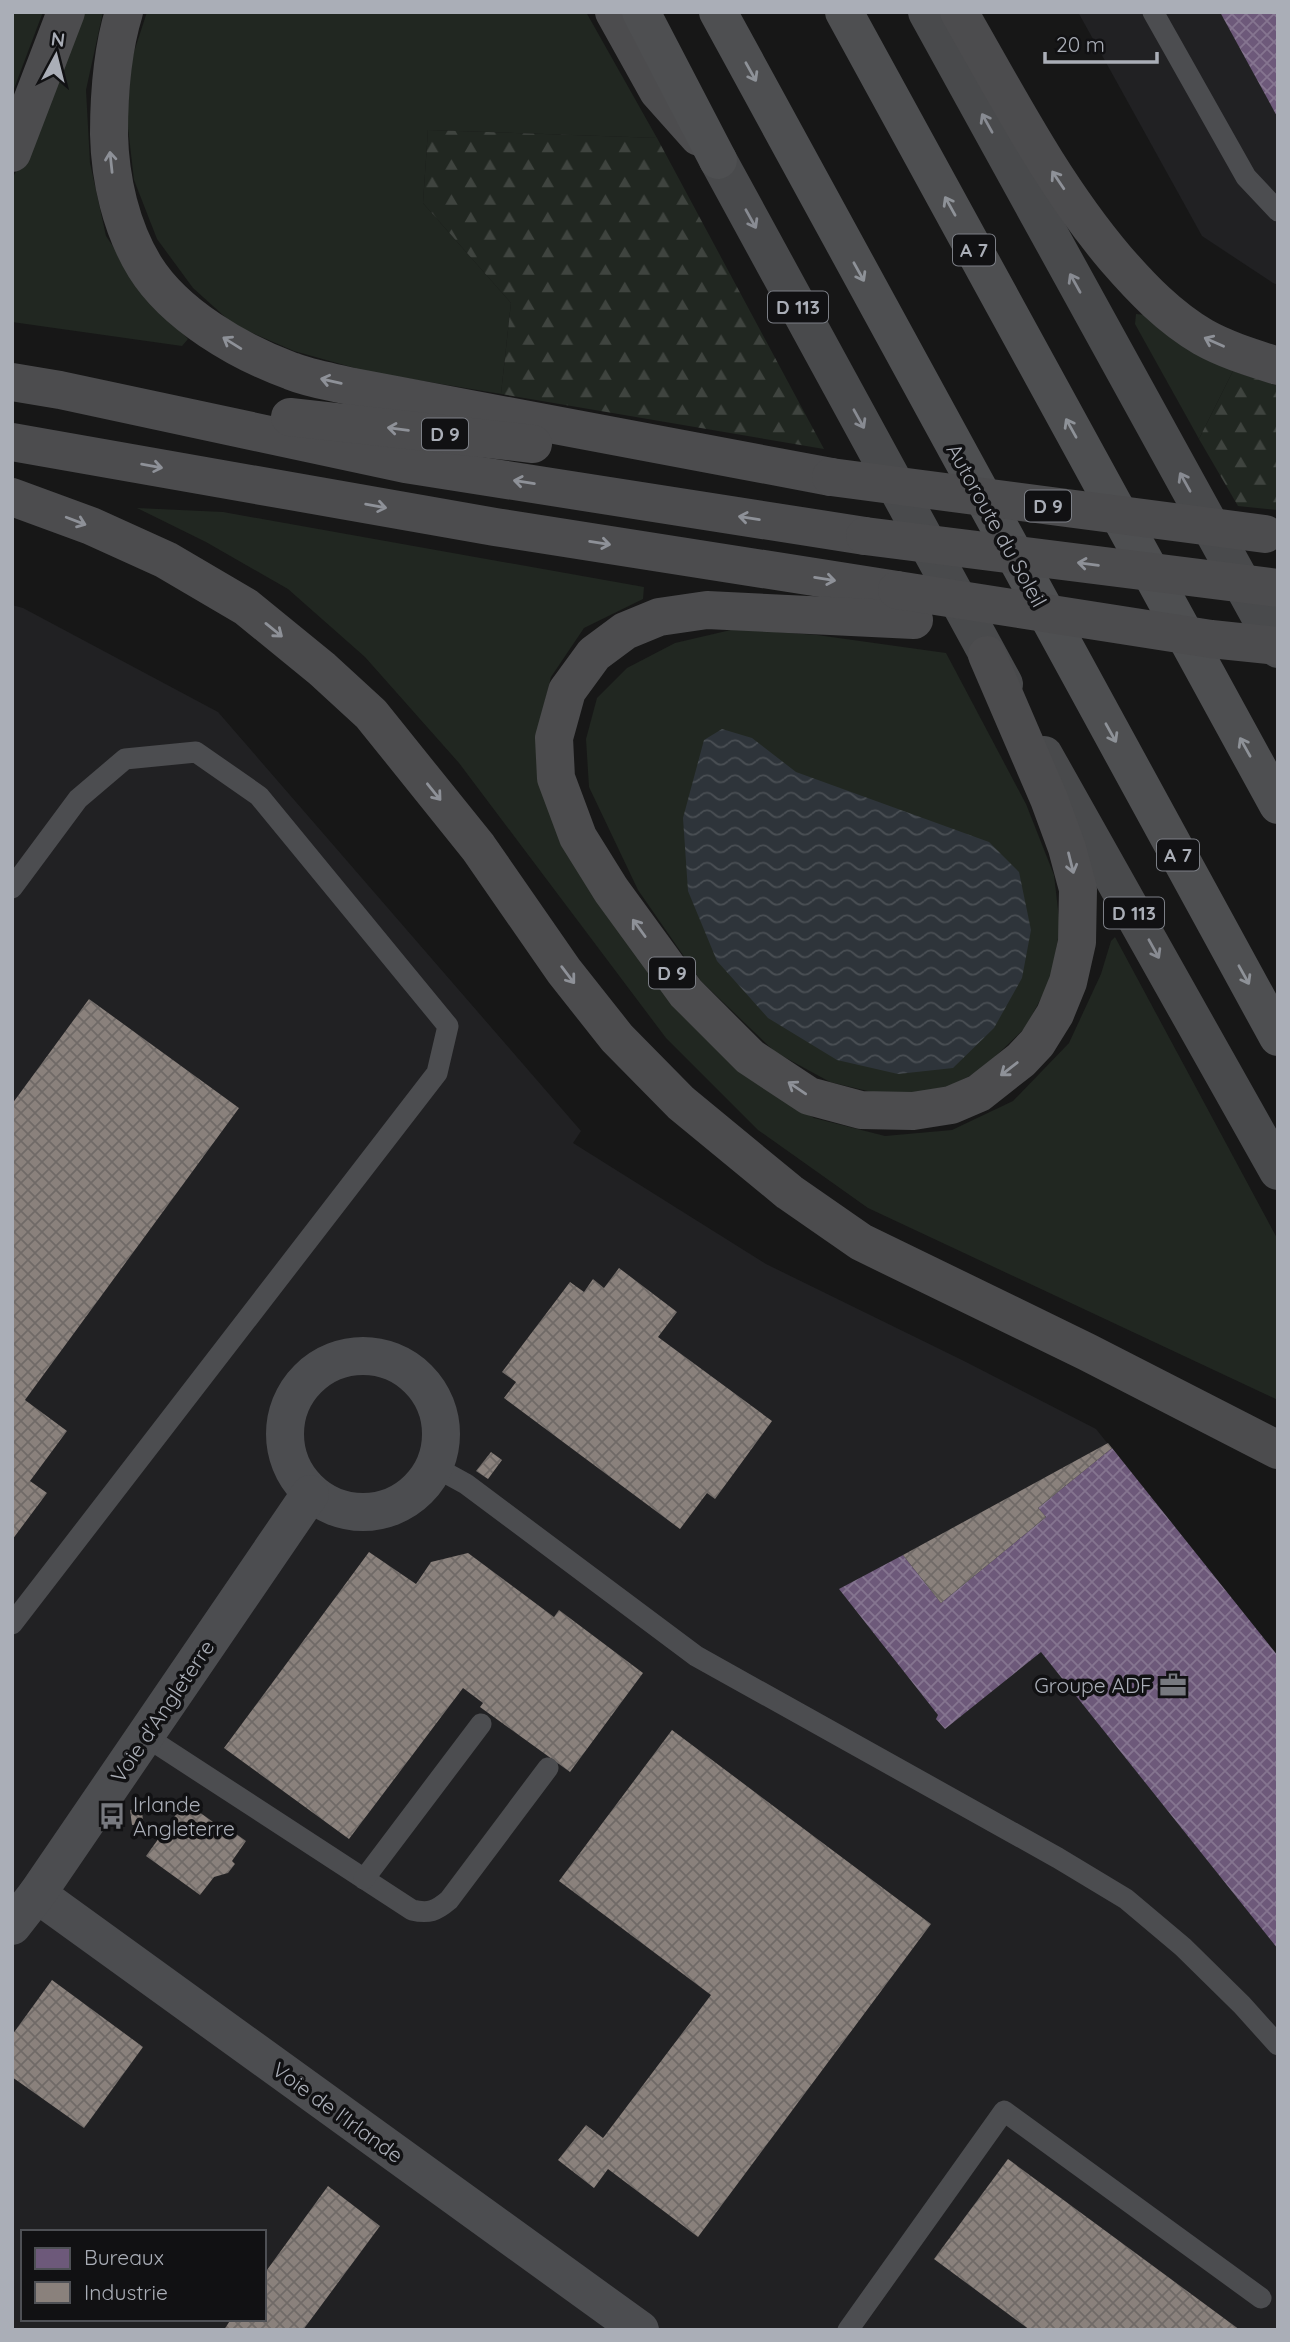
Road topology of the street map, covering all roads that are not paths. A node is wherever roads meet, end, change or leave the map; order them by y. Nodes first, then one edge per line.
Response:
1 (66, 12) edge
2 (124, 12) edge
3 (614, 12) edge
4 (641, 12) edge
5 (718, 12) edge
6 (844, 12) edge
7 (927, 12) edge
8 (960, 12) edge
9 (1153, 12) edge
10 (12, 153) edge
11 (718, 159) junction
12 (1278, 211) edge
13 (1278, 366) edge
14 (12, 382) edge
15 (60, 390) junction
16 (12, 442) edge
17 (831, 477) junction
18 (12, 498) edge
19 (1271, 535) edge
20 (1278, 588) edge
21 (906, 605) junction
22 (1278, 649) edge
23 (987, 655) junction
24 (1278, 805) edge
25 (12, 888) edge
26 (1278, 1037) edge
27 (1278, 1171) edge
28 (1278, 1450) edge
29 (435, 1467) junction
30 (310, 1494) junction
31 (12, 1624) edge
32 (481, 1724) dead end
33 (145, 1736) junction
34 (548, 1768) dead end
35 (364, 1879) junction
36 (37, 1894) junction
37 (12, 1926) edge
38 (1278, 2045) edge
39 (1261, 2298) dead end
40 (640, 2330) edge
41 (848, 2330) edge

1 - 10 highway
17 -> 2 highway
3 - 11 highway
4 - 11 highway, D 113
5 -> 26 highway, Autoroute du Soleil / A 7
24 -> 6 highway, A 7
22 -> 7 main road
13 -> 8 highway
9 - 12 lane
11 -> 23 main road, D 113
14 - 15 highway, D 9
17 -> 15 highway, D 9
20 -> 15 highway, D 9, bridge
16 -> 21 highway, D 9
17 - 19 highway, D 9, bridge
18 -> 28 highway
21 - 22 highway, D 9, bridge
23 -> 21 highway, D 9
23 -> 27 main road, D 113
25 - 31 lane
29 - 30 street
29 - 30 street
29 - 38 lane
30 - 33 street, Voie d'Angleterre
32 - 35 lane
33 - 35 lane
33 - 36 street, Voie d'Angleterre
34 - 35 lane
36 - 37 street, Voie d'Angleterre
36 - 40 street, Voie de l'Irlande
39 - 41 lane

